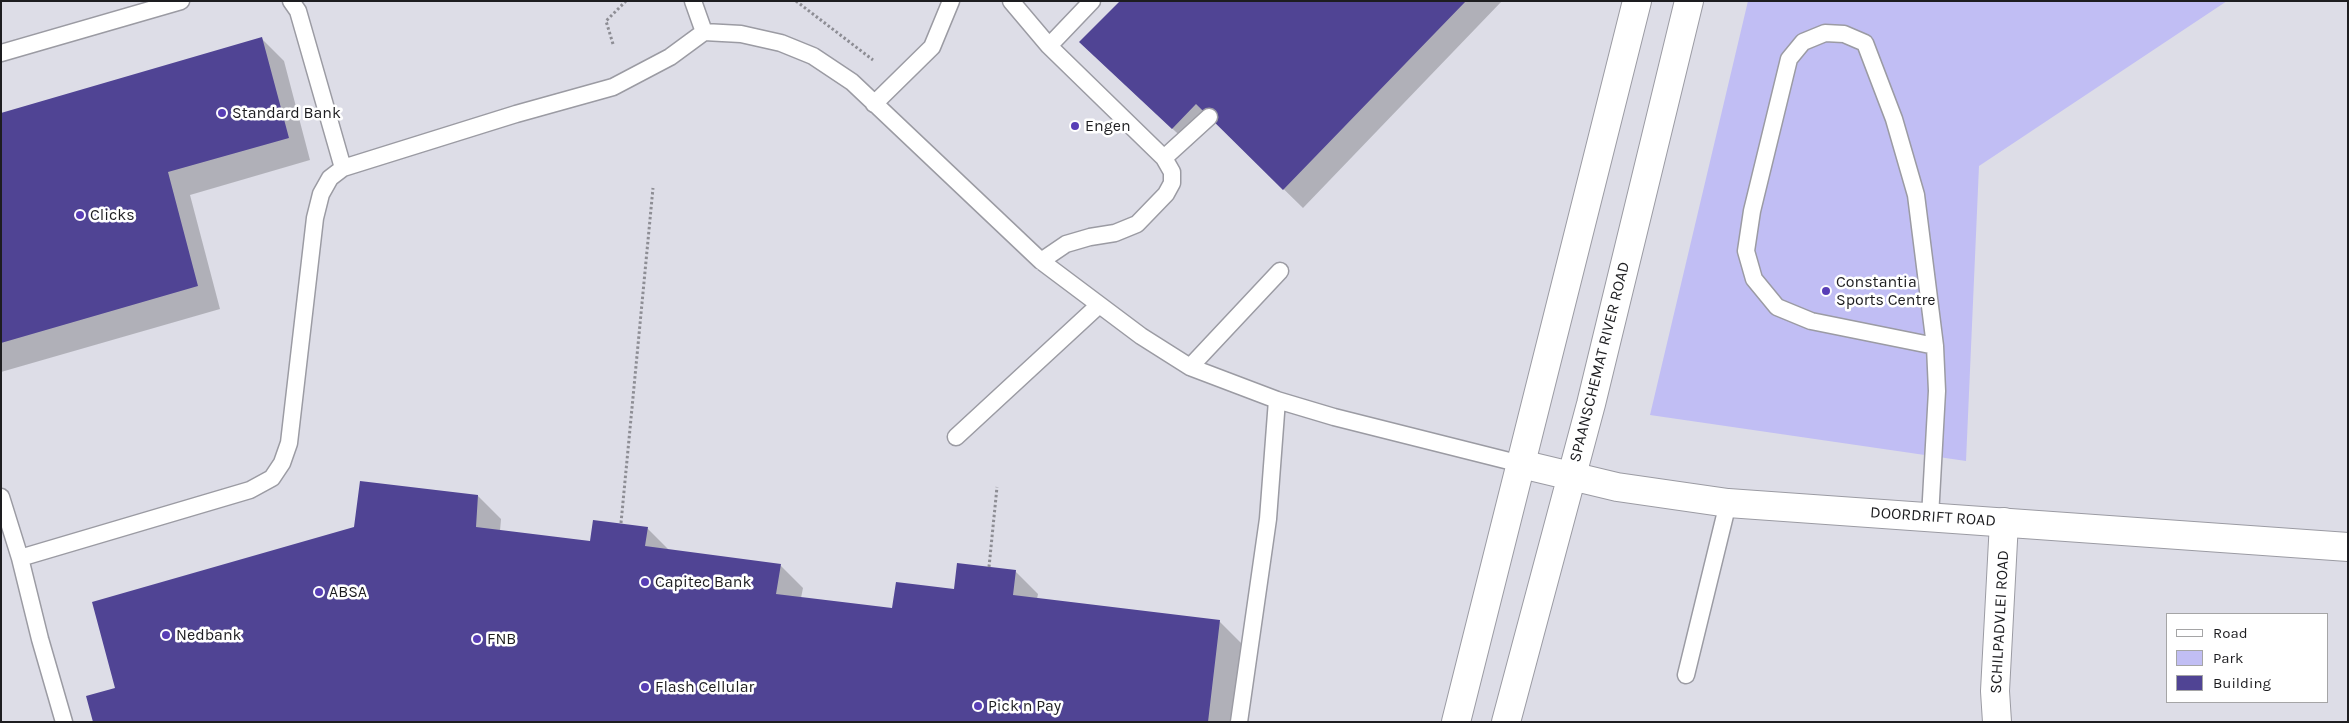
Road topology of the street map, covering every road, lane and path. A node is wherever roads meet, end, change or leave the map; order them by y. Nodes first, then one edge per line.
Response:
1 (180, 1) edge
2 (290, 1) edge
3 (626, 1) edge
4 (693, 1) edge
5 (796, 1) edge
6 (951, 1) edge
7 (1011, 1) edge
8 (1092, 1) edge
9 (1637, 1) edge
10 (1689, 1) edge
11 (704, 32) junction
12 (613, 44) dead end
13 (1049, 46) junction
14 (1, 53) edge
15 (874, 60) dead end
16 (874, 104) junction
17 (1209, 117) dead end
18 (1164, 158) junction
19 (343, 168) junction
20 (653, 188) dead end
21 (1041, 260) junction
22 (1280, 271) dead end
23 (1098, 305) junction
24 (1935, 346) junction
25 (1190, 367) junction
26 (1277, 400) junction
27 (956, 437) dead end
28 (1521, 464) junction
29 (1572, 476) junction
30 (997, 487) dead end
31 (1, 497) edge
32 (1728, 503) junction
33 (1930, 517) junction
34 (2004, 522) junction
35 (620, 523) dead end
36 (2348, 547) edge
37 (20, 558) junction
38 (989, 567) dead end
39 (1686, 675) dead end
40 (64, 722) edge
41 (1239, 722) edge
42 (1456, 722) edge
43 (1506, 722) edge
44 (1998, 722) edge

1 - 14 lane
2 - 19 lane
3 - 12 path
4 - 11 lane
5 - 15 path
6 - 16 lane
7 - 13 lane
8 - 13 lane
9 - 28 main road
10 - 29 main road, SPAANSCHEMAT RIVER ROAD
11 - 16 lane
11 - 19 lane
13 - 18 lane
16 - 21 lane
17 - 18 lane
18 - 21 lane
19 - 37 lane
20 - 35 path
21 - 23 lane
22 - 25 lane
23 - 25 lane
23 - 27 lane
24 - 24 lane
24 - 33 lane
25 - 26 lane
26 - 28 lane
26 - 41 lane
28 - 29 main road, DOORDRIFT ROAD
28 - 42 main road
29 - 32 main road, DOORDRIFT ROAD
29 - 43 main road, SPAANSCHEMAT RIVER ROAD
30 - 38 path
31 - 37 lane
32 - 33 main road, DOORDRIFT ROAD
32 - 39 lane
33 - 34 main road, DOORDRIFT ROAD
34 - 36 main road, DOORDRIFT ROAD
34 - 44 main road, SCHILPADVLEI ROAD
37 - 40 lane

